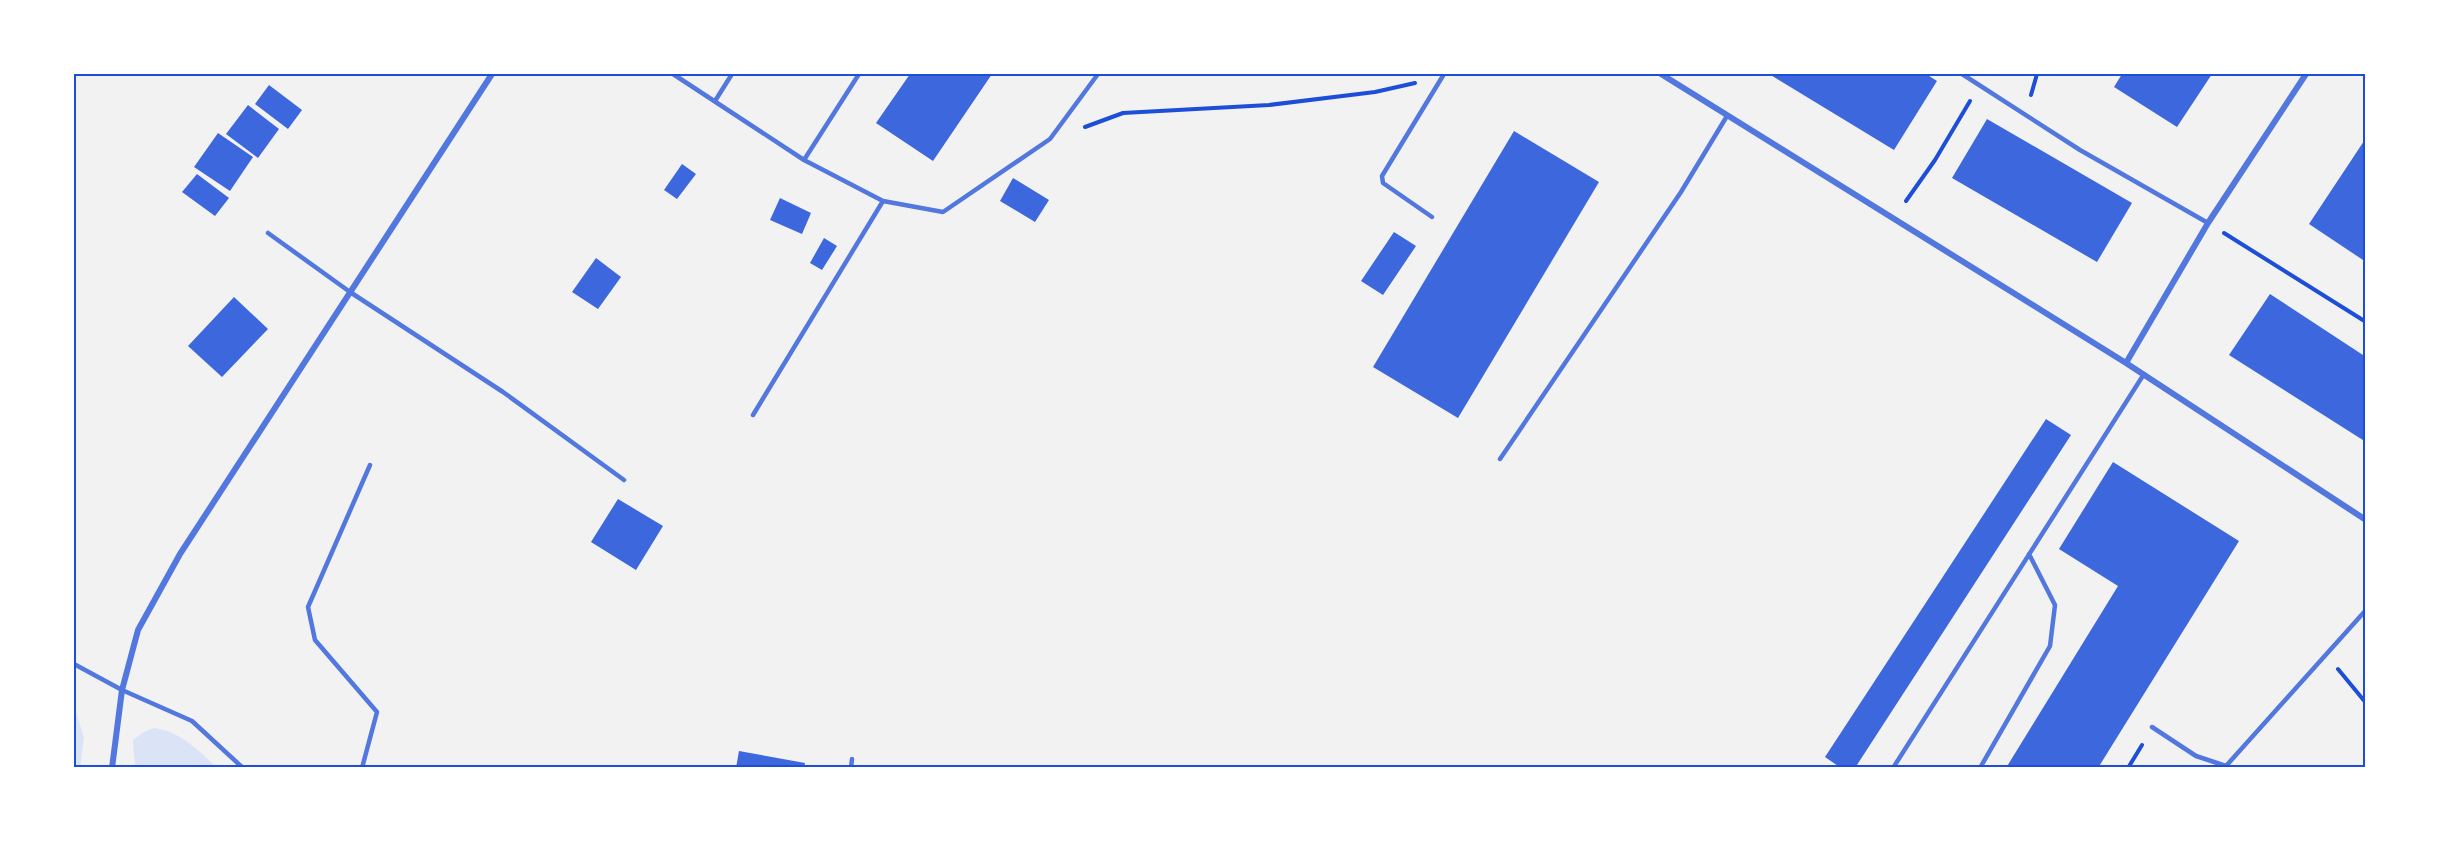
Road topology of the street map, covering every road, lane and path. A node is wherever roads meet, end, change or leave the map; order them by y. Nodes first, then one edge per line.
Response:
1 (492, 74) edge
2 (673, 74) edge
3 (732, 74) edge
4 (859, 74) edge
5 (1098, 74) edge
6 (1661, 74) edge
7 (1962, 74) edge
8 (2306, 74) edge
9 (1443, 75) edge
10 (1979, 85) junction
11 (715, 101) junction
12 (1728, 116) junction
13 (1050, 139) junction
14 (804, 160) junction
15 (883, 201) junction
16 (1432, 217) dead end
17 (1893, 219) junction
18 (2208, 223) junction
19 (268, 233) dead end
20 (350, 292) junction
21 (2366, 322) edge
22 (2126, 363) junction
23 (2144, 374) junction
24 (753, 415) dead end
25 (1500, 459) dead end
26 (370, 465) dead end
27 (624, 480) dead end
28 (2366, 519) edge
29 (2029, 554) junction
30 (2366, 610) edge
31 (2326, 654) junction
32 (74, 664) edge
33 (122, 690) junction
34 (2366, 703) edge
35 (2152, 727) joint
36 (852, 759) dead end
37 (112, 768) edge
38 (243, 768) edge
39 (362, 768) edge
40 (850, 768) edge
41 (1893, 768) edge
42 (1980, 768) edge
43 (2128, 768) edge

1 - 20 street
2 - 11 lane
3 - 11 lane
4 - 14 lane
5 - 13 lane
6 - 12 street
7 - 10 lane
8 - 18 street
9 - 13 path
9 - 16 lane
10 - 17 path
10 - 18 lane
11 - 14 lane
12 - 17 street
12 - 25 lane
13 - 15 lane
14 - 15 lane
15 - 24 lane
17 - 22 street
18 - 21 path
18 - 22 street
19 - 20 lane
20 - 27 lane
20 - 33 street
22 - 23 street
23 - 28 street
23 - 29 lane
26 - 39 lane
29 - 41 lane
29 - 42 lane
30 - 31 lane
31 - 34 path
31 - 35 lane
32 - 33 lane
33 - 37 street
33 - 38 lane
35 - 43 path
36 - 40 lane

